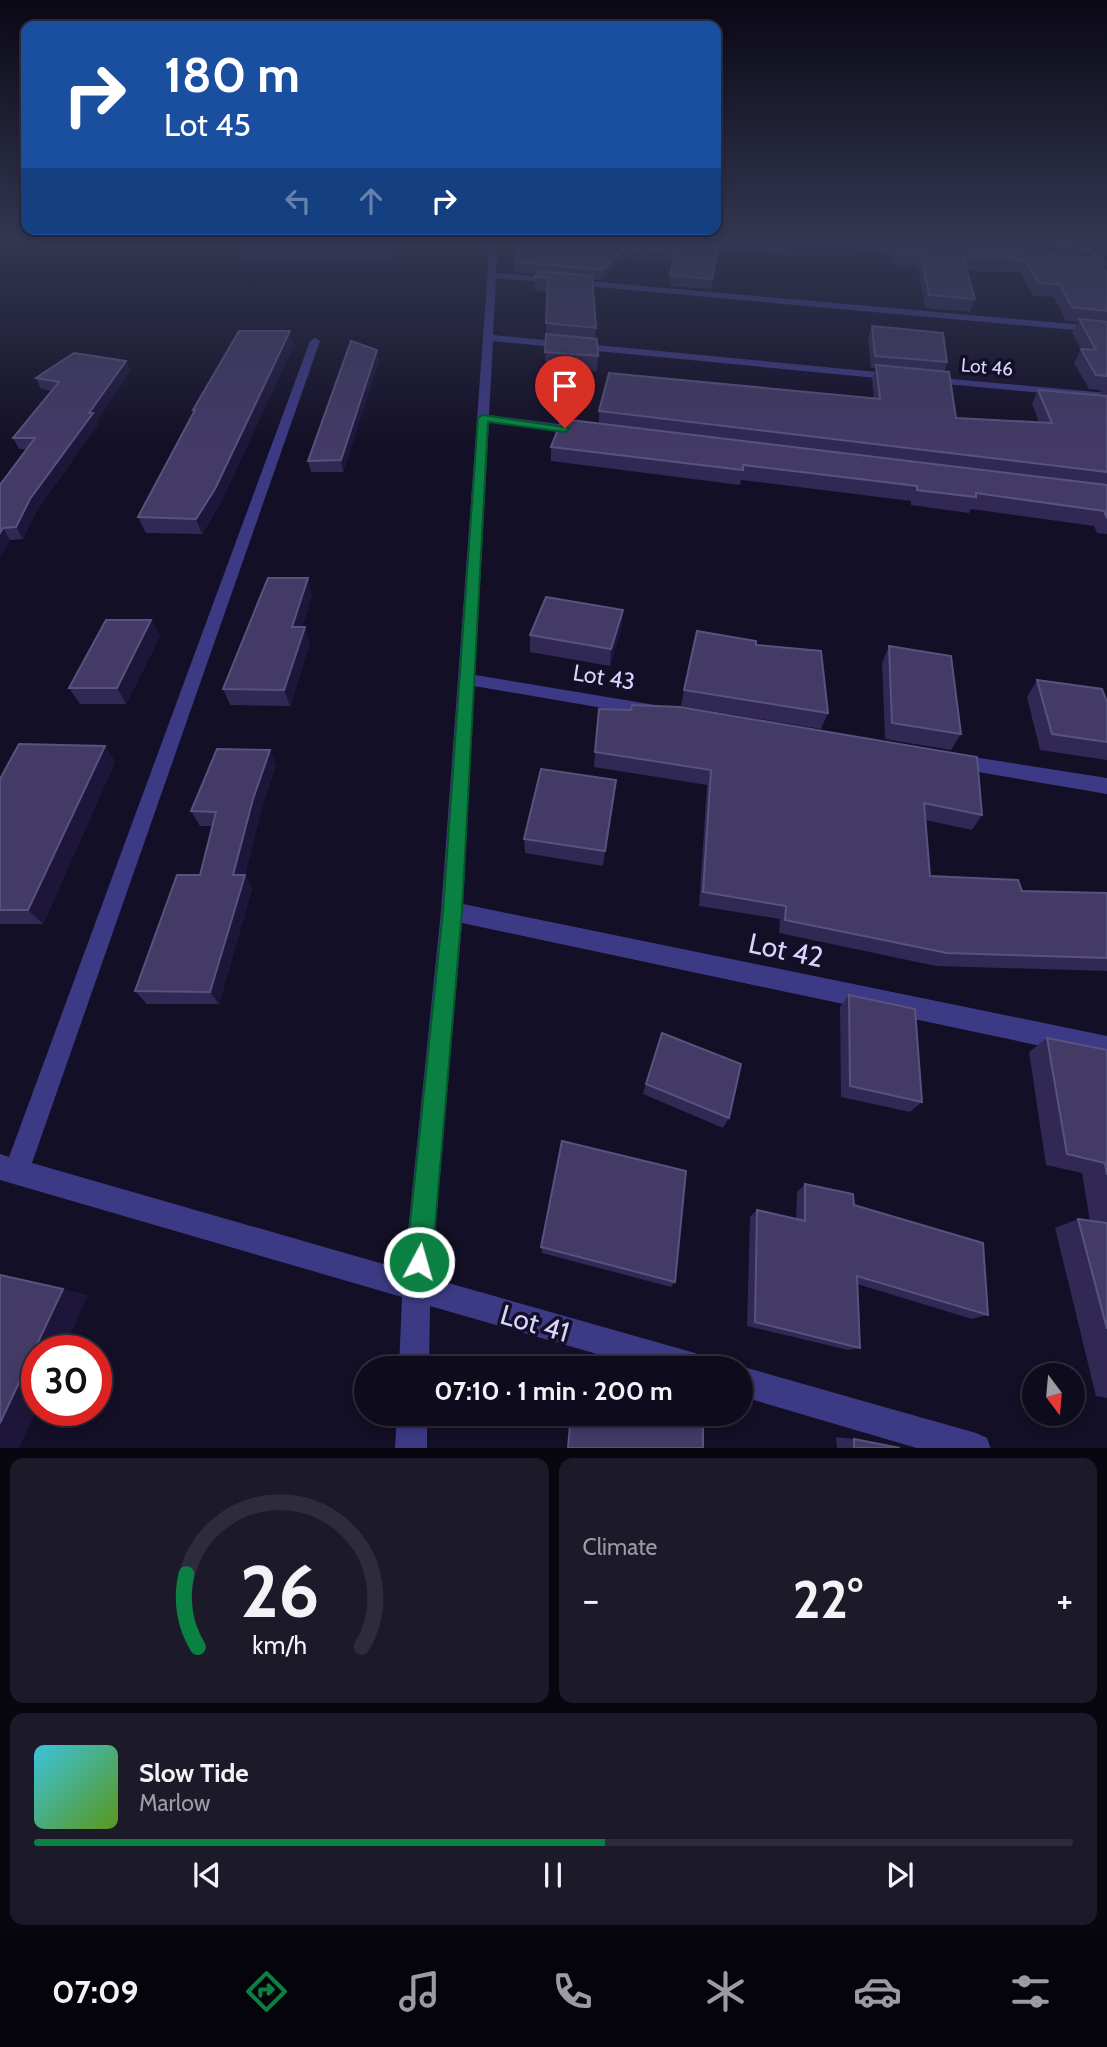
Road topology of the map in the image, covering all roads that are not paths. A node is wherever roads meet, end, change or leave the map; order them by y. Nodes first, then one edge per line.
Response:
1 (490, 310) edge
2 (879, 310) edge
3 (1107, 330) edge
4 (488, 338) junction
5 (316, 341) dead end
6 (1107, 397) edge
7 (483, 418) junction
8 (594, 432) edge
9 (466, 679) junction
10 (670, 713) edge
11 (943, 759) edge
12 (1107, 786) edge
13 (452, 911) junction
14 (1107, 1048) edge
15 (8, 1169) edge
16 (416, 1289) junction
17 (414, 1356) edge
18 (653, 1356) edge
19 (753, 1385) edge
20 (412, 1426) edge
21 (411, 1448) edge
22 (976, 1448) edge

1 - 4 street
2 - 3 street
4 - 6 street, Lot 46
4 - 7 street
5 - 15 street
7 - 8 street
7 - 9 street
9 - 10 street, Lot 43
9 - 13 street
11 - 12 street
13 - 14 street, Lot 42
13 - 16 street
15 - 16 street, Lot 41
16 - 17 street
16 - 18 street, Lot 41
19 - 22 street
20 - 21 street

